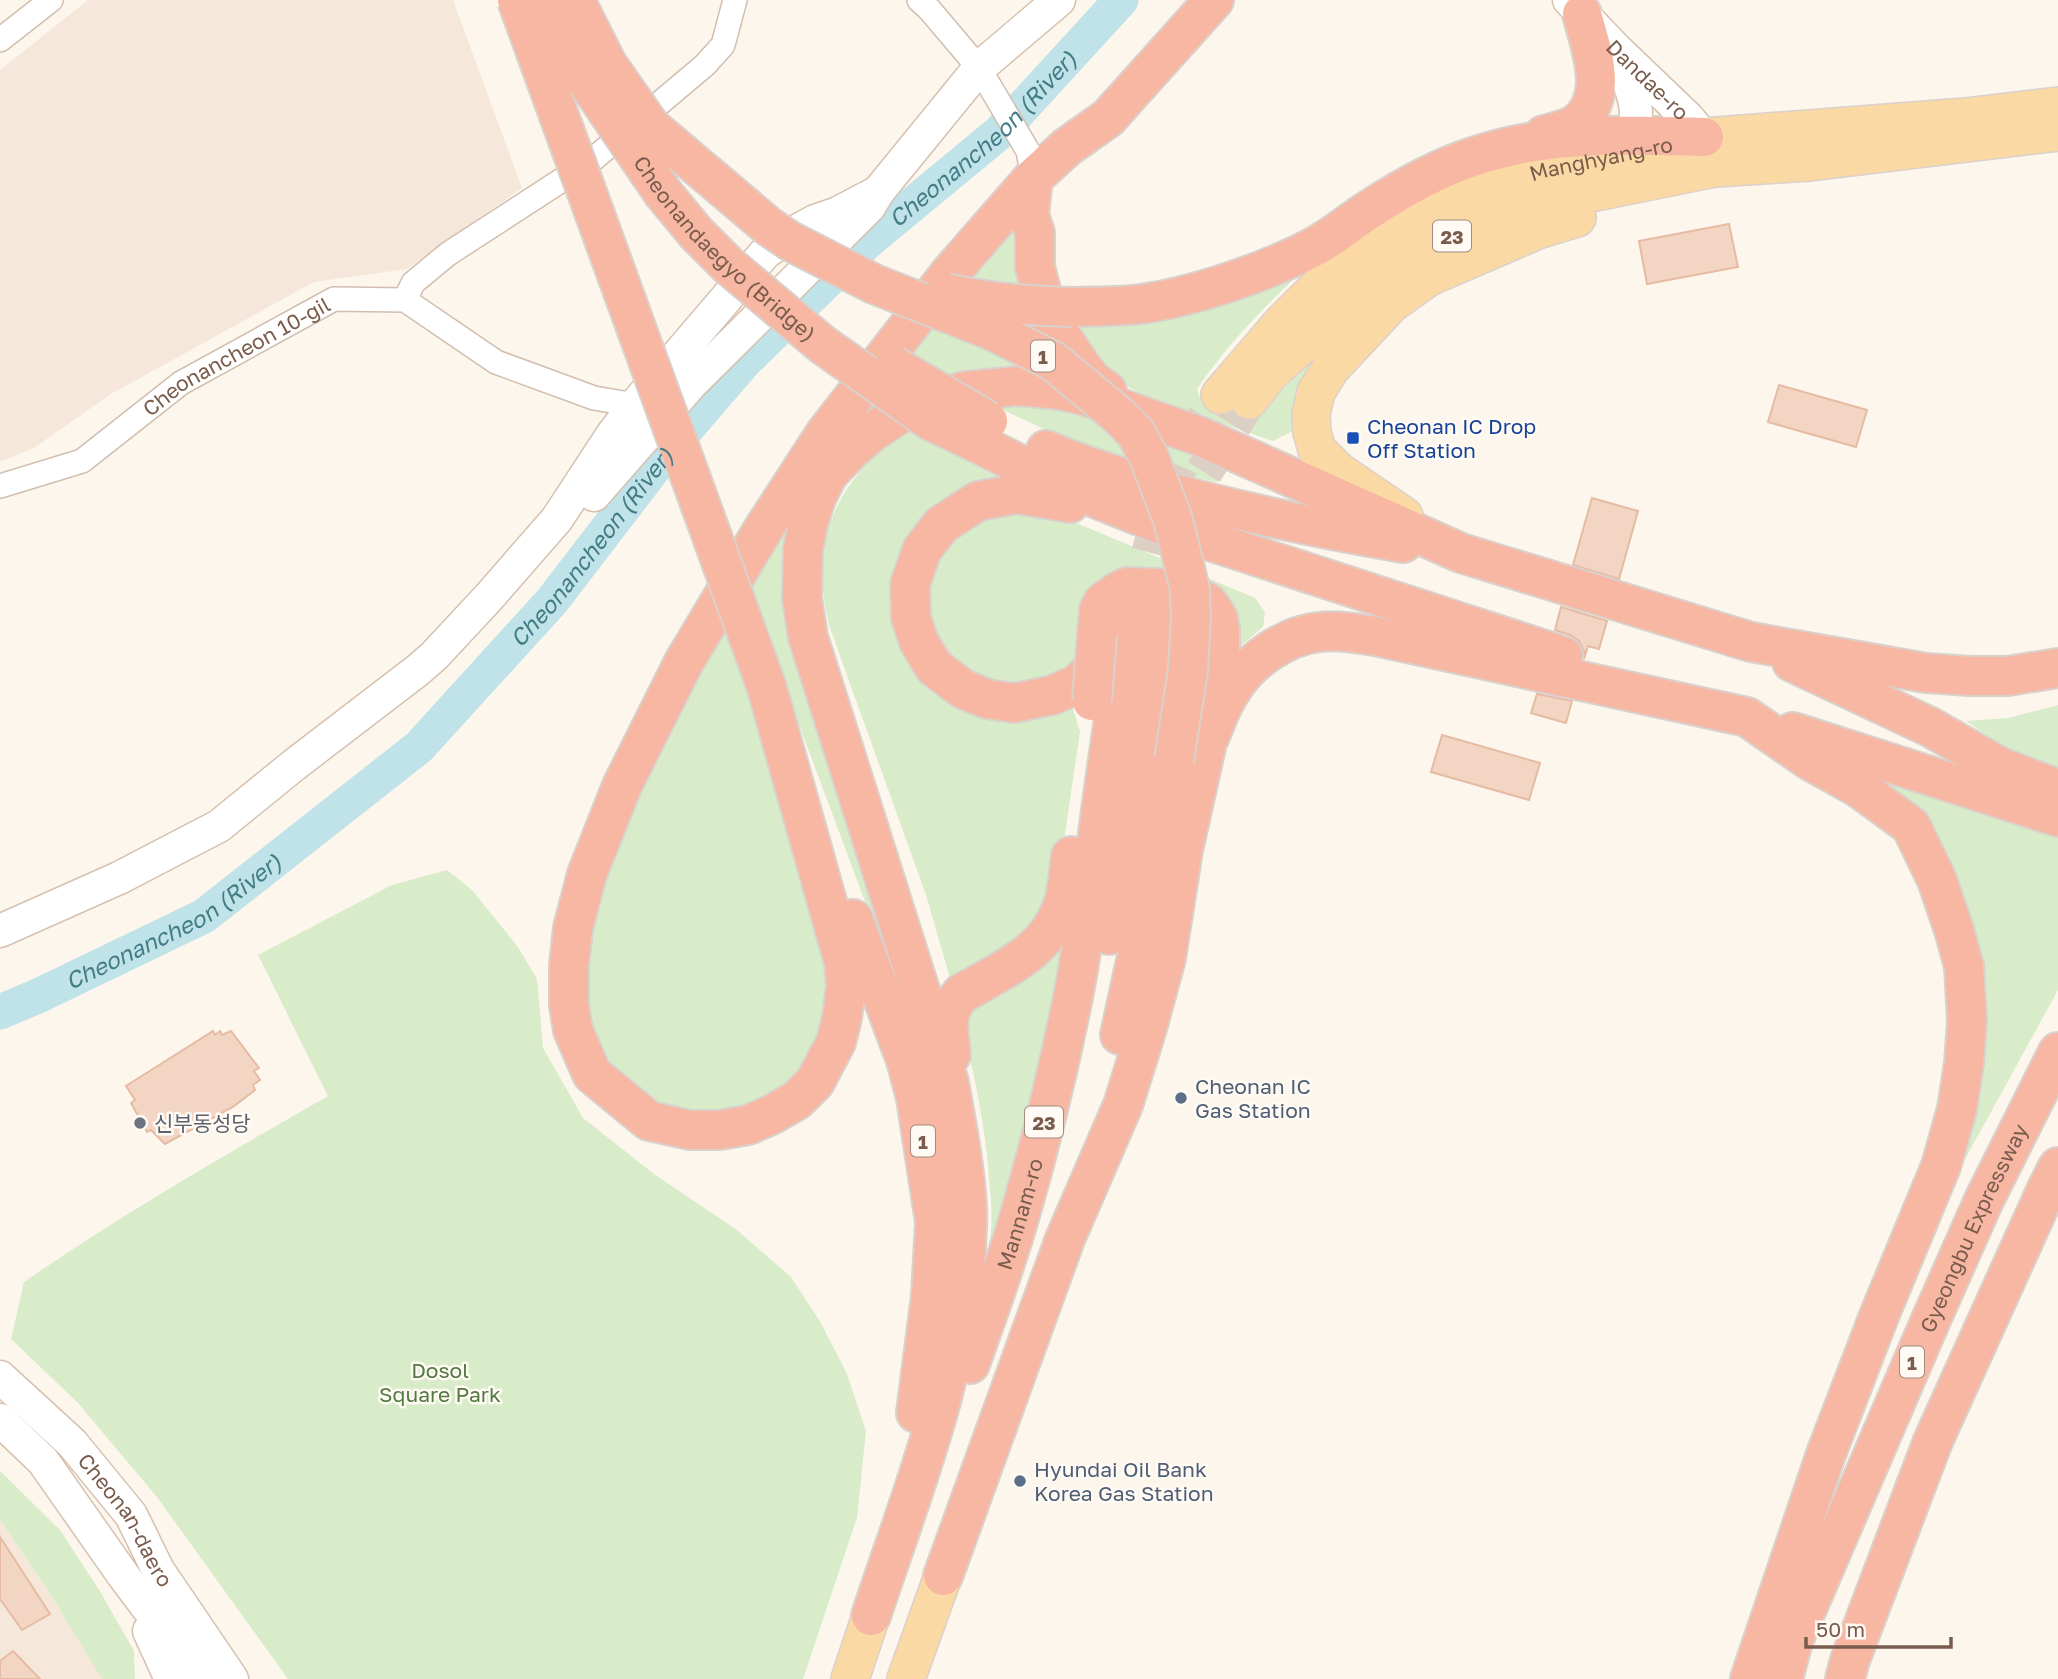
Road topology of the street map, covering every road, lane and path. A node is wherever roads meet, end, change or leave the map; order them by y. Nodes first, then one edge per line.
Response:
1 (51, 0) edge
2 (517, 0) edge
3 (538, 0) edge
4 (575, 0) edge
5 (735, 0) edge
6 (919, 0) edge
7 (1059, 0) edge
8 (1214, 0) edge
9 (1575, 7) edge
10 (0, 40) edge
11 (1618, 51) junction
12 (983, 76) junction
13 (2058, 106) edge
14 (642, 126) junction
15 (2058, 132) edge
16 (1631, 135) junction
17 (1516, 144) junction
18 (1067, 147) junction
19 (1709, 152) junction
20 (691, 161) junction
21 (1810, 162) junction
22 (1030, 163) junction
23 (1562, 167) junction
24 (878, 192) junction
25 (1035, 233) junction
26 (405, 300) junction
27 (635, 405) junction
28 (1153, 419) junction
29 (979, 430) junction
30 (0, 486) edge
31 (557, 519) junction
32 (1167, 527) junction
33 (1461, 553) junction
34 (1149, 610) junction
35 (1751, 642) junction
36 (2058, 668) edge
37 (766, 685) junction
38 (1746, 717) junction
39 (1210, 736) junction
40 (2058, 789) edge
41 (2058, 817) edge
42 (0, 931) edge
43 (2058, 1052) edge
44 (961, 1151) junction
45 (2054, 1177) edge
46 (1065, 1239) junction
47 (0, 1377) edge
48 (0, 1420) edge
49 (131, 1515) junction
50 (123, 1575) junction
51 (943, 1576) junction
52 (871, 1616) junction
53 (171, 1679) edge
54 (201, 1679) edge
55 (232, 1679) edge
56 (255, 1679) edge
57 (849, 1679) edge
58 (906, 1679) edge
59 (1750, 1679) edge
60 (1783, 1679) edge
61 (1845, 1679) edge

1 - 10 street
2 - 37 highway, 1, bridge
3 - 29 highway, Cheonandaegyo (Bridge), bridge
4 - 14 highway, 1, bridge
5 - 14 street
6 - 12 street
7 - 12 street
8 - 18 highway
9 - 11 street, Dandae-ro
9 - 17 highway
11 - 16 street
11 - 19 street, Dandae-ro
12 - 22 street
12 - 24 street
13 - 19 main road, Manghyang-ro / 23
14 - 20 highway, 1, bridge
14 - 26 street
14 - 29 highway, Cheonandaegyo (Bridge), bridge
15 - 21 main road, Manghyang-ro / 23
16 - 17 highway
16 - 19 highway
16 - 23 street
17 - 20 highway, bridge
18 - 22 highway
18 - 25 highway
19 - 21 main road, Manghyang-ro / 23
19 - 23 main road, Manghyang-ro / 23
19 - 23 main road, Manghyang-ro / 23
20 - 46 highway, 1, bridge
21 - 33 main road
22 - 25 highway
22 - 37 highway
24 - 27 street
24 - 31 street
25 - 28 highway
26 - 27 street
26 - 30 street, Cheonancheon 10-gil
27 - 31 street
28 - 33 highway
28 - 44 highway
29 - 32 highway
29 - 33 highway
31 - 42 street
32 - 34 highway
32 - 38 highway
33 - 35 highway
34 - 51 highway, Mannam-ro / 23
34 - 52 highway, Mannam-ro / 23
35 - 36 highway
35 - 40 highway
37 - 52 highway, 1
38 - 39 highway
38 - 41 highway
38 - 59 highway
39 - 44 highway, bridge
39 - 46 highway
43 - 60 highway, Gyeongbu Expressway / 1
44 - 52 highway
45 - 61 highway
46 - 51 highway, 1
47 - 49 street, Cheonan-daero
48 - 50 street, Cheonan-daero
49 - 55 street, Cheonan-daero
49 - 56 street
50 - 53 street
50 - 54 street, Cheonan-daero
51 - 58 main road, Mannam-ro
52 - 57 main road, Mannam-ro / 1

